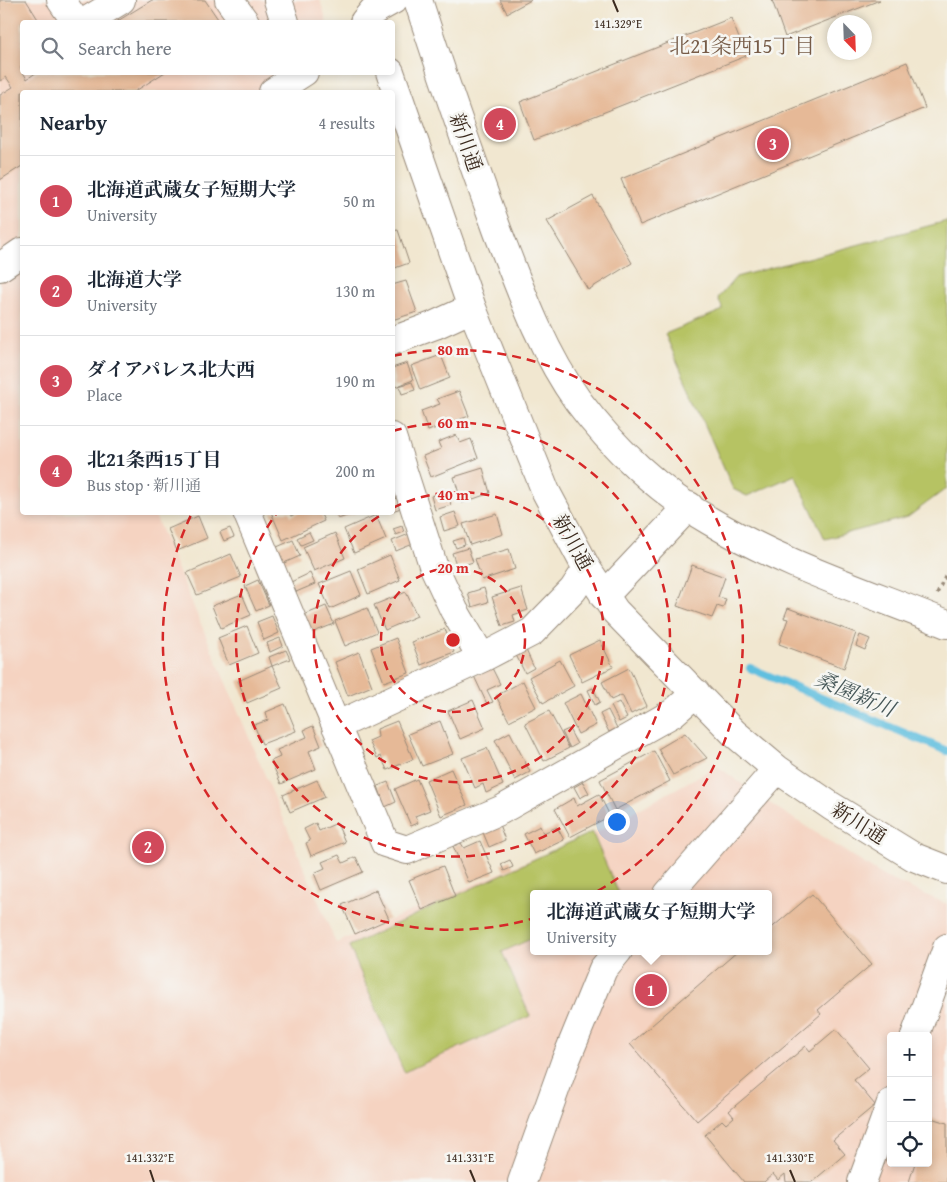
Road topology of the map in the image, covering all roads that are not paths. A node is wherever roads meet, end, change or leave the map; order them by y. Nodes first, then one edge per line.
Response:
1 (61, 0) edge
2 (121, 0) edge
3 (229, 0) edge
4 (278, 0) edge
5 (418, 0) edge
6 (75, 20) edge
7 (88, 20) edge
8 (244, 20) edge
9 (284, 20) edge
10 (298, 75) edge
11 (391, 75) edge
12 (276, 90) edge
13 (20, 253) edge
14 (0, 267) edge
15 (472, 308) junction
16 (395, 340) edge
17 (395, 446) edge
18 (689, 506) junction
19 (248, 515) edge
20 (587, 569) junction
21 (604, 596) junction
22 (947, 624) edge
23 (482, 658) junction
24 (696, 693) junction
25 (336, 726) junction
26 (777, 769) junction
27 (947, 870) edge
28 (671, 890) edge
29 (947, 948) edge
30 (615, 955) edge
31 (916, 1032) edge
32 (887, 1113) edge
33 (522, 1182) edge
34 (862, 1182) edge

1 - 6 street
2 - 7 street
3 - 8 street
4 - 9 street
5 - 18 street, 新川通
10 - 12 street
11 - 15 street, 新川通
13 - 14 street
15 - 16 street
15 - 20 street, 新川通
17 - 23 street
18 - 21 street
18 - 22 street, 新川通
19 - 25 street
20 - 21 street, 新川通
20 - 23 street
21 - 24 street, 新川通
23 - 25 street
24 - 25 street
24 - 26 street, 新川通
26 - 27 street, 新川通
26 - 28 street
29 - 31 street
30 - 33 street
32 - 34 street

